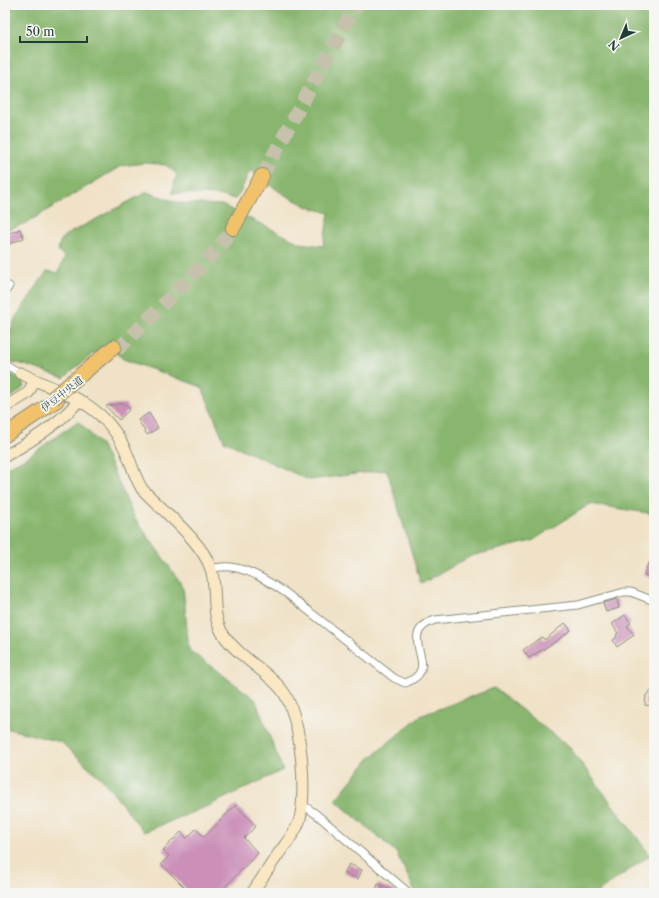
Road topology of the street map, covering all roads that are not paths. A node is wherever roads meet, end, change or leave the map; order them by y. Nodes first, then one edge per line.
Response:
1 (259, 175) tunnel mouth
2 (231, 227) tunnel mouth
3 (116, 349) tunnel mouth
4 (5, 364) edge
5 (20, 373) joint
6 (35, 380) junction
7 (79, 400) junction
8 (53, 401) junction
9 (5, 407) edge
10 (5, 431) edge
11 (5, 435) edge
12 (5, 444) edge
13 (5, 456) edge
14 (211, 569) junction
15 (654, 600) edge
16 (302, 805) junction
17 (252, 893) edge
18 (408, 893) edge

1 - 2 highway
3 - 8 highway, 伊豆中央道, bridge
4 - 5 street
5 - 6 street
6 - 7 street
6 - 9 street
7 - 13 street
7 - 14 street
8 - 10 highway, 伊豆中央道
8 - 11 highway, 伊豆中央道
8 - 12 highway
14 - 15 street
14 - 16 street
16 - 17 street
16 - 18 street

